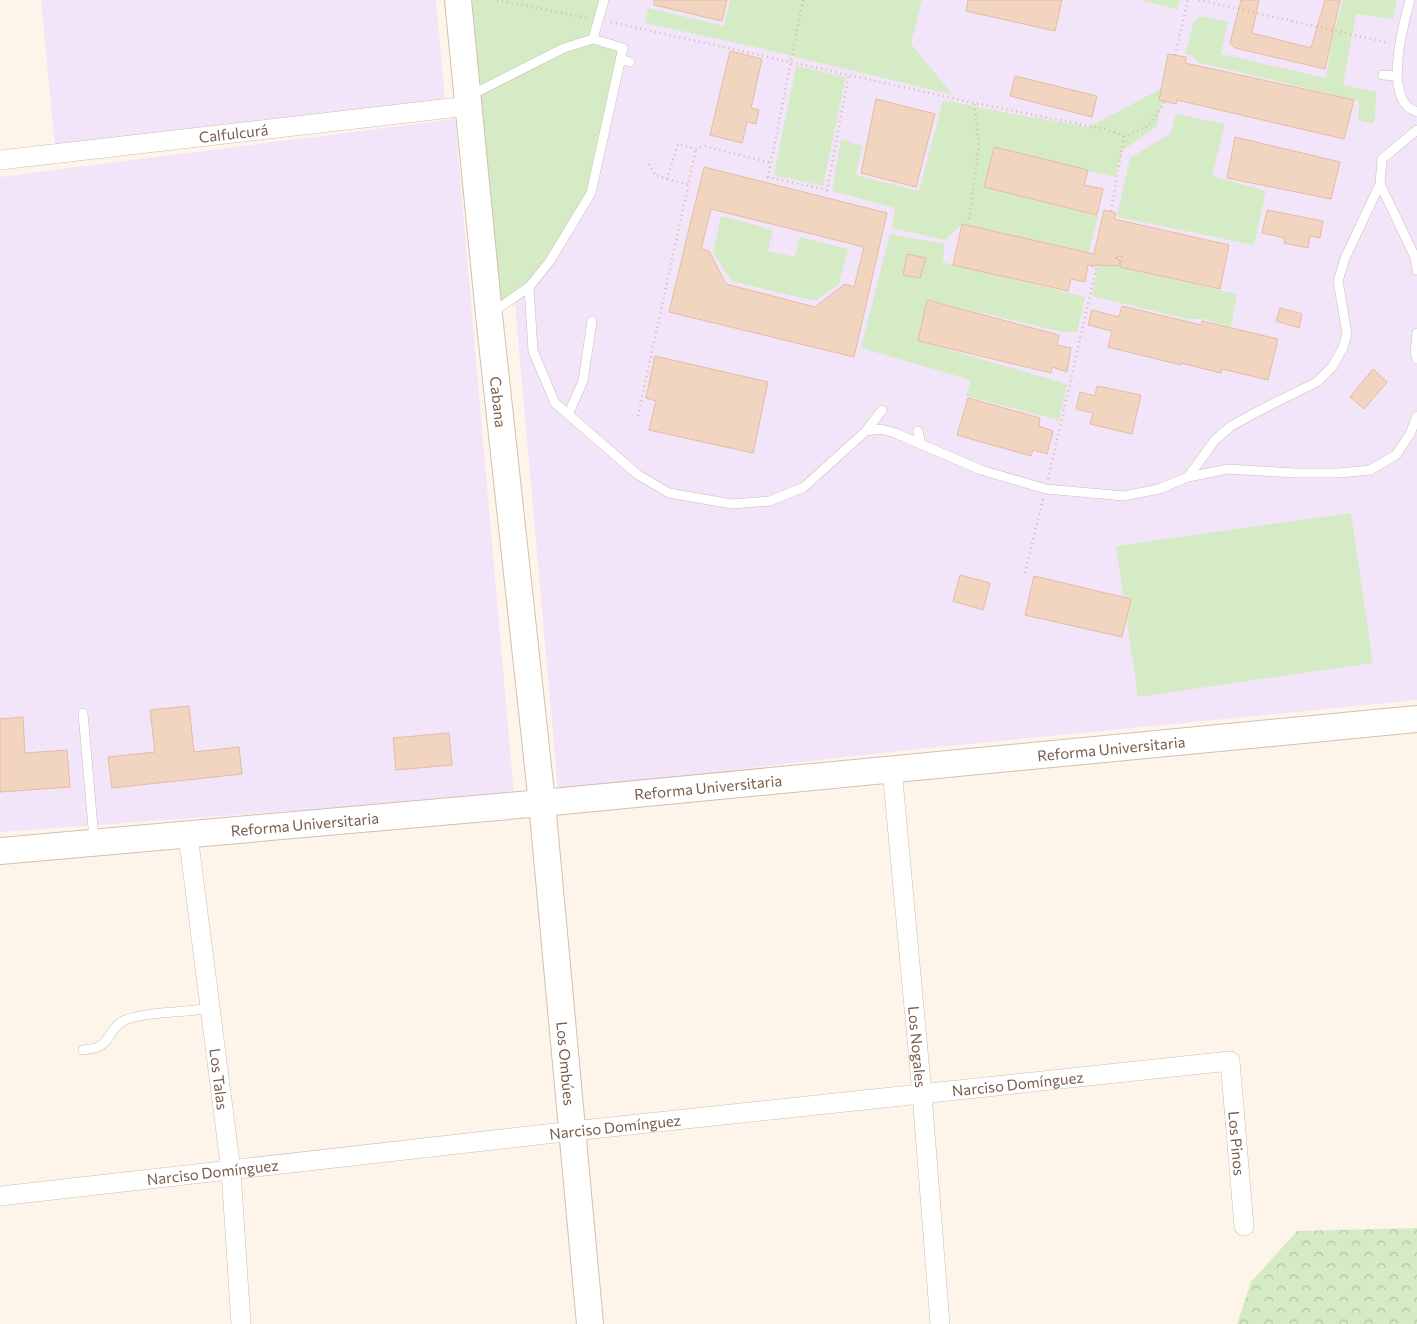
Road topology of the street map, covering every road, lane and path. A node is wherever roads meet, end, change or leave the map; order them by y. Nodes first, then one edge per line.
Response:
1 (458, 0) edge
2 (497, 0) edge
3 (604, 0) edge
4 (803, 0) edge
5 (1188, 0) edge
6 (1199, 0) edge
7 (1410, 0) edge
8 (598, 20) junction
9 (1393, 26) dead end
10 (1403, 28) junction
11 (593, 39) junction
12 (1400, 46) junction
13 (1175, 55) dead end
14 (620, 60) junction
15 (630, 62) dead end
16 (792, 62) junction
17 (849, 74) junction
18 (1384, 76) dead end
19 (1396, 76) junction
20 (1165, 101) dead end
21 (467, 102) junction
22 (974, 103) junction
23 (1417, 112) edge
24 (1417, 130) edge
25 (1124, 136) junction
26 (696, 149) junction
27 (0, 160) edge
28 (771, 163) junction
29 (648, 164) dead end
30 (667, 179) junction
31 (1380, 184) junction
32 (689, 185) junction
33 (1111, 212) dead end
34 (969, 219) dead end
35 (1097, 265) dead end
36 (1417, 270) edge
37 (529, 287) junction
38 (489, 315) junction
39 (592, 321) dead end
40 (1417, 333) edge
41 (1417, 359) edge
42 (882, 410) dead end
43 (568, 414) junction
44 (638, 416) dead end
45 (1417, 416) edge
46 (866, 431) junction
47 (918, 431) dead end
48 (921, 445) junction
49 (1188, 477) junction
50 (1046, 489) junction
51 (1025, 573) dead end
52 (83, 713) dead end
53 (1417, 719) edge
54 (892, 769) junction
55 (542, 803) junction
56 (188, 835) junction
57 (94, 843) junction
58 (0, 851) edge
59 (210, 1008) junction
60 (83, 1050) dead end
61 (1230, 1061) joint
62 (922, 1094) junction
63 (573, 1131) junction
64 (231, 1171) junction
65 (0, 1196) edge
66 (1244, 1226) dead end
67 (241, 1324) edge
68 (590, 1324) edge
69 (940, 1324) edge

1 - 21 street, Cabana
2 - 8 path
3 - 8 lane
4 - 16 path
5 - 13 path
6 - 12 path
7 - 10 lane
8 - 11 lane
8 - 16 path
9 - 10 lane
10 - 12 lane
11 - 14 lane
11 - 21 lane
12 - 19 lane
14 - 15 lane
14 - 37 lane
16 - 17 path
16 - 28 path
17 - 22 path
17 - 28 path
18 - 19 lane
19 - 23 lane
20 - 25 path
21 - 27 street, Calfulcurá
21 - 38 street, Cabana
22 - 25 path
22 - 34 path
24 - 31 lane
25 - 33 path
26 - 28 path
26 - 30 path
26 - 32 path
29 - 30 path
30 - 32 path
31 - 36 lane
31 - 49 lane
32 - 44 path
35 - 50 path
37 - 38 lane
37 - 43 lane
38 - 55 street, Cabana
39 - 43 lane
40 - 41 lane
42 - 46 lane
43 - 46 lane
45 - 49 lane
46 - 48 lane
47 - 48 lane
48 - 50 lane
49 - 50 lane
50 - 51 path
52 - 57 lane
53 - 54 street, Reforma Universitaria
54 - 55 street, Reforma Universitaria
54 - 62 street, Los Nogales
55 - 56 street, Reforma Universitaria
55 - 63 street, Los Ombúes
56 - 57 street, Reforma Universitaria
56 - 59 street, Los Talas
57 - 58 street, Reforma Universitaria
59 - 60 lane
59 - 64 street, Los Talas
61 - 62 street, Narciso Domínguez
61 - 66 street, Los Pinos
62 - 63 street, Narciso Domínguez
62 - 69 street, Los Nogales
63 - 64 street, Narciso Domínguez
63 - 68 street, Los Ombúes
64 - 65 street, Narciso Domínguez
64 - 67 street, Los Talas

